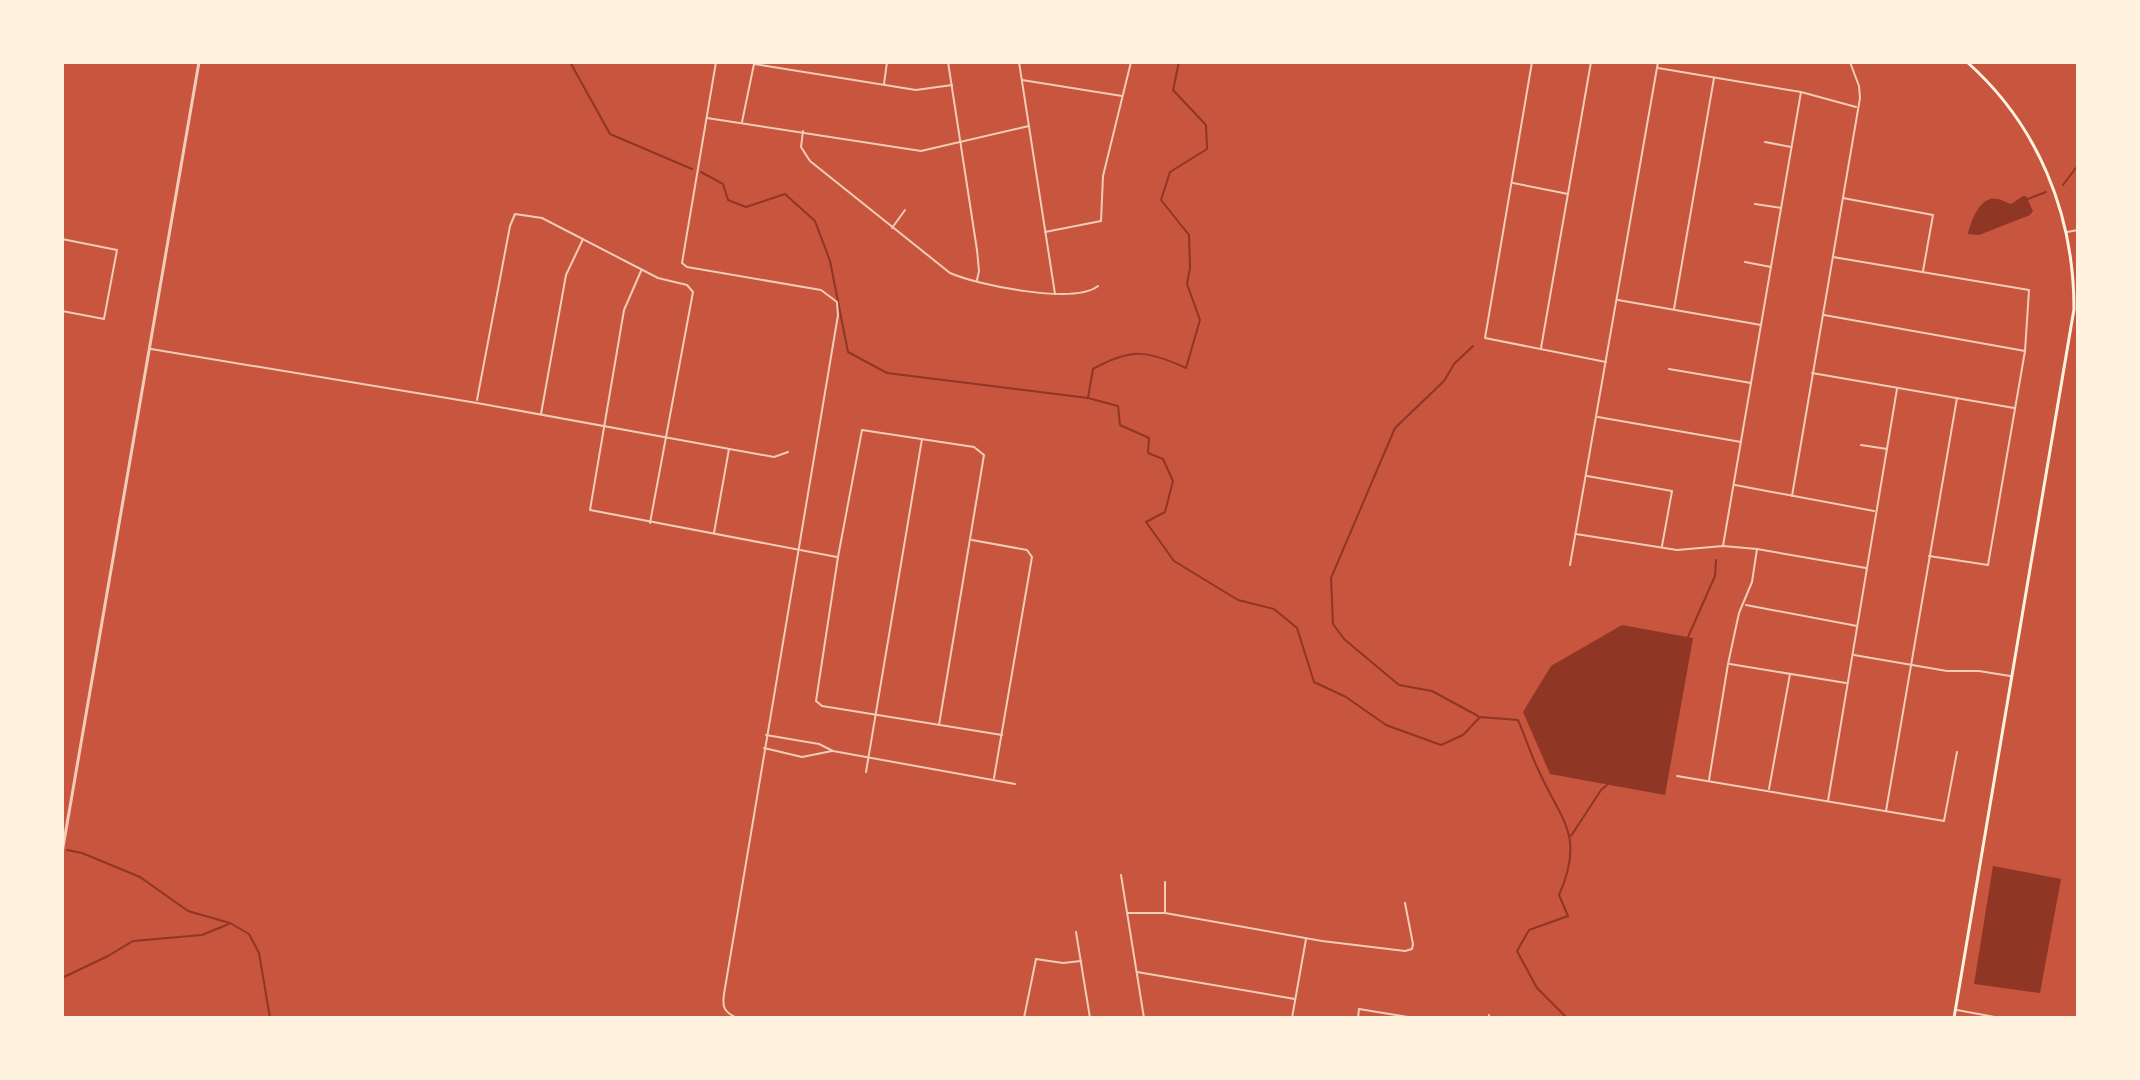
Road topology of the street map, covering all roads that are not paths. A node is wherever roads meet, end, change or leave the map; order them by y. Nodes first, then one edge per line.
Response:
1 (199, 62) edge
2 (716, 62) edge
3 (887, 62) edge
4 (948, 62) edge
5 (1019, 62) edge
6 (1131, 62) edge
7 (1532, 62) edge
8 (1591, 62) edge
9 (1658, 62) edge
10 (1850, 62) edge
11 (1967, 62) edge
12 (1657, 67) junction
13 (1714, 78) junction
14 (1022, 80) junction
15 (884, 84) junction
16 (952, 85) junction
17 (1801, 92) junction
18 (1123, 96) junction
19 (1858, 107) junction
20 (706, 118) junction
21 (742, 123) junction
22 (1029, 126) junction
23 (803, 131) junction
24 (1765, 142) dead end
25 (960, 143) junction
26 (1791, 147) junction
27 (1512, 183) junction
28 (1568, 194) junction
29 (1843, 198) junction
30 (1755, 204) dead end
31 (1781, 208) junction
32 (905, 210) dead end
33 (892, 228) junction
34 (2078, 230) edge
35 (1045, 232) junction
36 (2067, 232) junction
37 (62, 239) edge
38 (583, 239) junction
39 (1833, 257) junction
40 (1745, 262) dead end
41 (1771, 267) junction
42 (642, 270) junction
43 (1923, 272) junction
44 (977, 282) junction
45 (1098, 286) dead end
46 (1055, 294) junction
47 (1617, 299) junction
48 (1674, 309) junction
49 (62, 311) edge
50 (1823, 315) junction
51 (1761, 325) junction
52 (150, 348) junction
53 (1541, 349) junction
54 (2025, 351) junction
55 (1607, 363) junction
56 (1669, 369) dead end
57 (1812, 373) junction
58 (1751, 383) junction
59 (1897, 389) junction
60 (1957, 398) junction
61 (477, 403) junction
62 (2015, 408) junction
63 (541, 415) junction
64 (1597, 417) junction
65 (603, 427) junction
66 (666, 439) junction
67 (922, 439) junction
68 (1741, 442) junction
69 (1861, 445) dead end
70 (729, 449) junction
71 (1887, 449) junction
72 (788, 452) dead end
73 (1586, 476) junction
74 (1734, 485) junction
75 (1792, 496) junction
76 (1877, 511) junction
77 (650, 523) junction
78 (714, 534) junction
79 (1576, 534) junction
80 (970, 540) junction
81 (1723, 546) junction
82 (1661, 548) junction
83 (797, 549) junction
84 (1757, 549) junction
85 (1929, 556) junction
86 (838, 557) junction
87 (1570, 565) dead end
88 (1867, 568) junction
89 (1745, 604) junction
90 (1858, 626) junction
91 (1853, 655) junction
92 (1728, 664) junction
93 (1911, 665) junction
94 (1790, 674) junction
95 (2013, 677) junction
96 (1847, 683) junction
97 (876, 714) junction
98 (939, 725) junction
99 (766, 735) junction
100 (1002, 735) junction
101 (764, 748) junction
102 (833, 751) junction
103 (1957, 752) dead end
104 (869, 758) junction
105 (866, 772) dead end
106 (1677, 776) dead end
107 (994, 778) junction
108 (1709, 781) junction
109 (1015, 784) dead end
110 (1769, 791) junction
111 (1828, 801) junction
112 (1886, 811) junction
113 (62, 853) edge
114 (1121, 875) dead end
115 (1165, 882) dead end
116 (1405, 903) dead end
117 (1127, 913) junction
118 (1165, 913) junction
119 (1076, 932) dead end
120 (1306, 938) junction
121 (1081, 961) junction
122 (1137, 972) junction
123 (1295, 999) junction
124 (1956, 1010) junction
125 (737, 1018) edge
126 (1024, 1018) edge
127 (1090, 1018) edge
128 (1144, 1018) edge
129 (1292, 1018) edge
130 (1358, 1018) edge
131 (1414, 1018) edge
132 (1954, 1018) edge
133 (2000, 1018) edge

1 - 52 street
2 - 20 street
3 - 15 street
4 - 16 street
5 - 14 street
6 - 18 street
7 - 27 street
8 - 28 street
9 - 12 street
10 - 19 street
11 - 36 main road
12 - 13 street
12 - 47 street
13 - 17 street
13 - 48 street
14 - 18 street
14 - 22 street
15 - 16 street
15 - 21 street
16 - 25 street
17 - 19 street
17 - 26 street
18 - 35 street
19 - 29 street
20 - 21 street
20 - 83 street
21 - 23 street
22 - 25 street
22 - 35 street
23 - 25 street
23 - 33 street
24 - 26 street
25 - 44 street
26 - 31 street
27 - 28 street
27 - 53 street
28 - 53 street
29 - 39 street
29 - 43 street
30 - 31 street
31 - 41 street
32 - 33 street
33 - 44 street
34 - 36 street
35 - 46 street
36 - 95 main road
37 - 49 street
38 - 42 street
38 - 61 street
38 - 63 street
39 - 43 street
39 - 50 street
40 - 41 street
41 - 51 street
42 - 65 street
42 - 66 street
43 - 54 street
44 - 46 street
45 - 46 street
47 - 48 street
47 - 55 street
48 - 51 street
50 - 54 street
50 - 57 street
51 - 58 street
52 - 61 street
52 - 113 street
53 - 55 street
54 - 62 street
55 - 64 street
56 - 58 street
57 - 59 street
57 - 75 street
58 - 68 street
59 - 60 street
59 - 71 street
60 - 62 street
60 - 85 street
61 - 63 street
62 - 85 street
63 - 65 street
64 - 68 street
64 - 73 street
65 - 66 street
65 - 77 street
66 - 70 street
66 - 77 street
67 - 80 street
67 - 86 street
67 - 97 street
68 - 74 street
69 - 71 street
70 - 72 street
70 - 78 street
71 - 76 street
73 - 79 street
73 - 82 street
74 - 75 street
74 - 81 street
75 - 76 street
76 - 88 street
77 - 78 street
78 - 83 street
79 - 82 street
79 - 87 street
80 - 98 street
80 - 100 street
81 - 82 street
81 - 84 street
83 - 86 street
83 - 99 street
84 - 88 street
84 - 89 street
85 - 93 street
86 - 97 street
88 - 90 street
89 - 90 street
89 - 92 street
90 - 91 street
91 - 93 street
91 - 96 street
92 - 94 street
92 - 108 street
93 - 95 street
93 - 112 street
94 - 96 street
94 - 110 street
95 - 124 main road
96 - 111 street
97 - 98 street
97 - 104 street
98 - 100 street
99 - 101 street
99 - 102 street
100 - 107 street
101 - 102 street
101 - 125 street
102 - 104 street
103 - 112 street
104 - 105 street
104 - 107 street
106 - 108 street
107 - 109 street
108 - 110 street
110 - 111 street
111 - 112 street
114 - 117 street
115 - 118 street
116 - 120 street
117 - 118 street
117 - 122 street
118 - 120 street
119 - 121 street
120 - 123 street
121 - 126 street
121 - 127 street
122 - 123 street
122 - 128 street
123 - 129 street
124 - 132 main road
124 - 133 street
130 - 131 street

